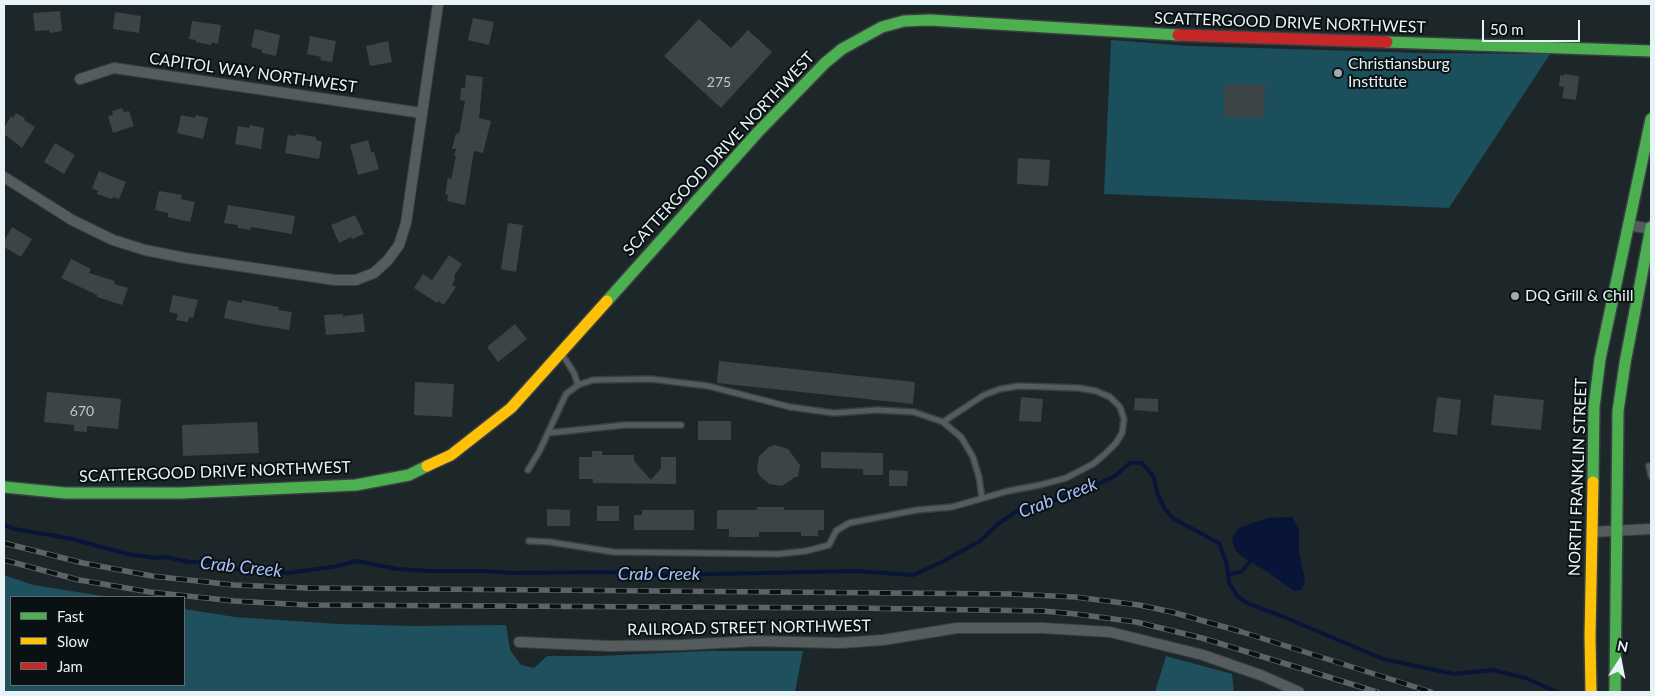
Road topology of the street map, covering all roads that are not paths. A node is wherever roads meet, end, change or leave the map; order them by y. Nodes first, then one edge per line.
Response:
1 (438, 4) edge
2 (1651, 51) edge
3 (80, 79) dead end
4 (422, 113) junction
5 (1651, 119) edge
6 (4, 177) edge
7 (1628, 225) junction
8 (1651, 228) edge
9 (560, 352) junction
10 (578, 384) junction
11 (943, 422) junction
12 (681, 425) dead end
13 (548, 433) junction
14 (1650, 466) dead end
15 (528, 470) dead end
16 (1651, 476) edge
17 (4, 487) edge
18 (982, 498) junction
19 (1651, 529) edge
20 (1616, 531) junction
21 (1591, 532) junction
22 (529, 541) dead end
23 (519, 642) dead end
24 (1299, 692) edge
25 (1591, 692) edge
26 (1615, 692) edge

1 - 4 street
2 - 9 street, SCATTERGOOD DRIVE NORTHWEST
3 - 4 street, CAPITOL WAY NORTHWEST
4 - 6 street
5 - 7 street, NORTH FRANKLIN STREET
7 - 8 street
7 - 21 street, NORTH FRANKLIN STREET
8 - 20 street
9 - 10 lane
9 - 17 street, SCATTERGOOD DRIVE NORTHWEST
10 - 11 lane
10 - 13 lane
11 - 18 lane
11 - 18 lane
12 - 13 lane
13 - 15 lane
14 - 16 lane
18 - 22 lane
19 - 20 street
20 - 21 street
20 - 26 street
21 - 25 street, NORTH FRANKLIN STREET
23 - 24 street, RAILROAD STREET NORTHWEST

